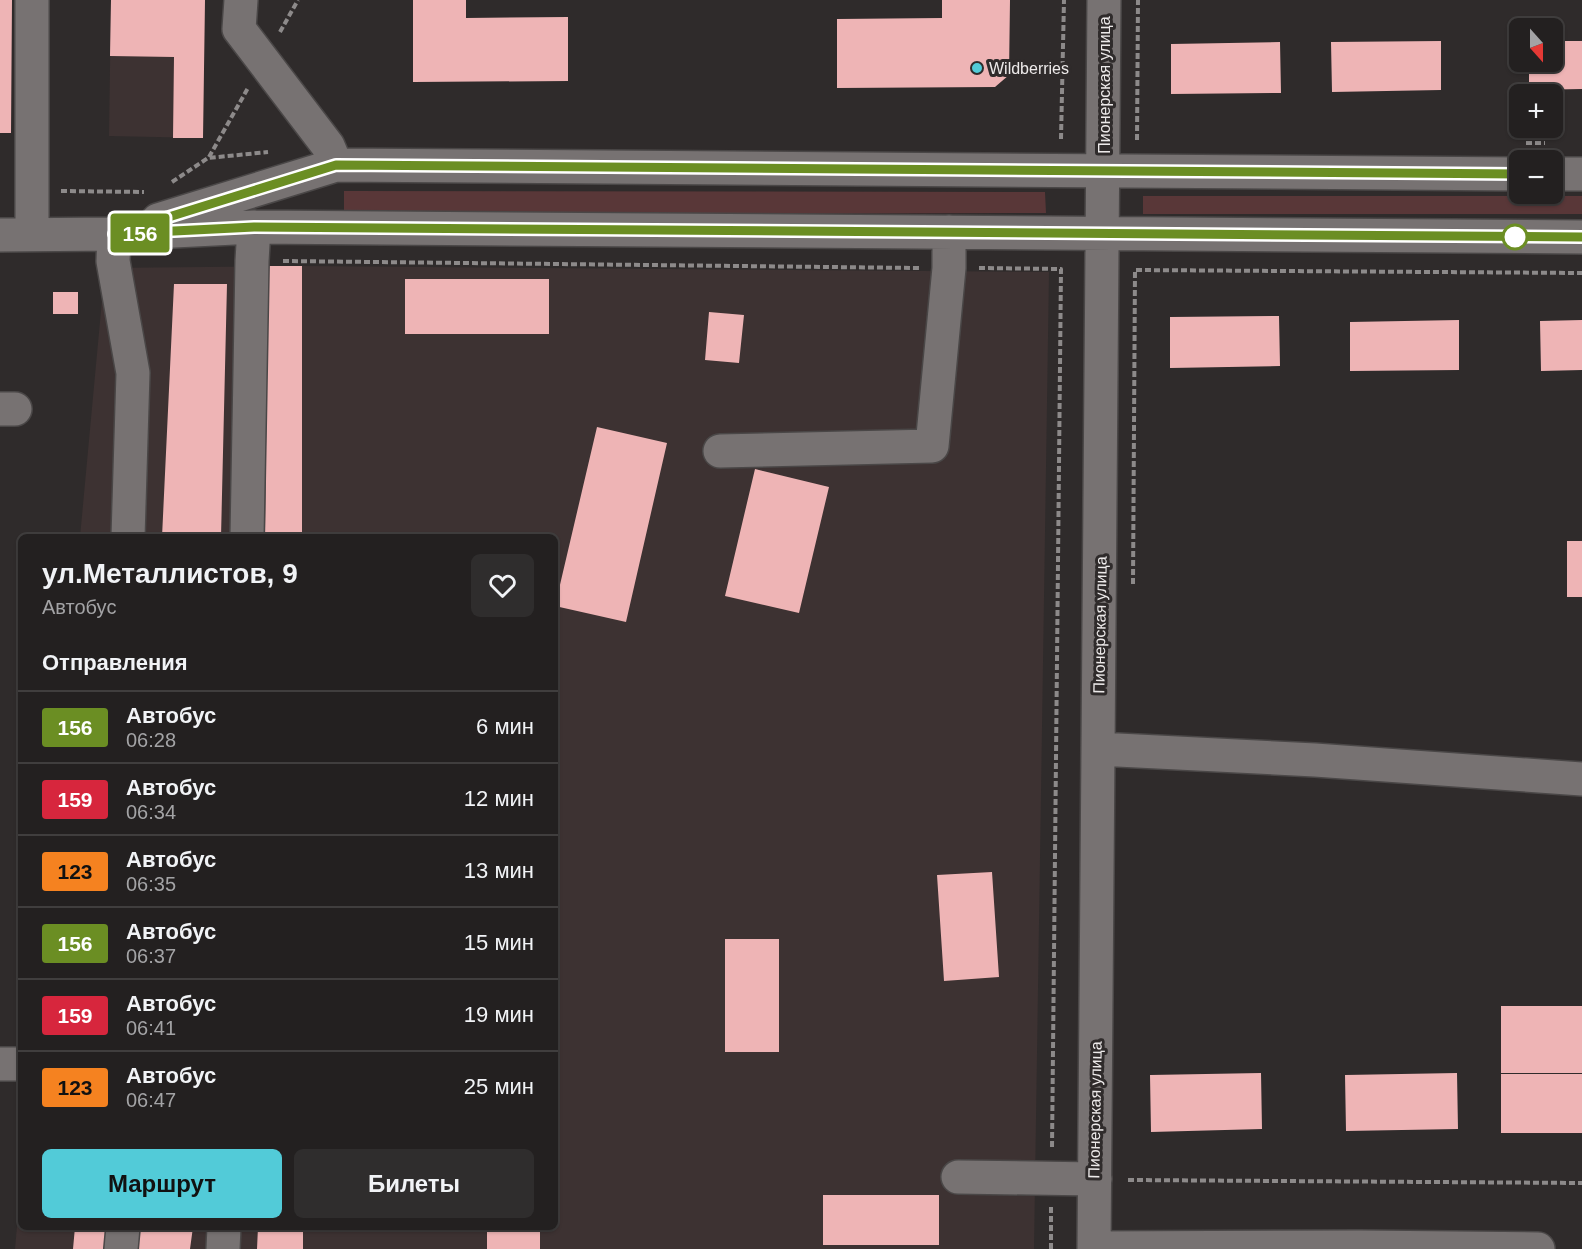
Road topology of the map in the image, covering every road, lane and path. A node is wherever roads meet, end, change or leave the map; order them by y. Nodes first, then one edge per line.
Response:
1 (32, 0) edge
2 (241, 0) edge
3 (1064, 0) edge
4 (1104, 0) edge
5 (1138, 0) edge
6 (1062, 139) dead end
7 (1137, 140) dead end
8 (336, 165) junction
9 (1104, 171) junction
10 (1509, 174) edge
11 (1563, 174) edge
12 (1582, 174) edge
13 (32, 190) junction
14 (146, 192) dead end
15 (254, 227) junction
16 (949, 232) junction
17 (114, 234) junction
18 (1103, 234) junction
19 (16, 235) edge
20 (1582, 237) edge
21 (252, 261) junction
22 (949, 268) junction
23 (1135, 270) dead end
24 (1582, 273) edge
25 (720, 450) dead end
26 (128, 534) edge
27 (247, 534) edge
28 (1098, 749) junction
29 (1582, 779) edge
30 (958, 1177) dead end
31 (1052, 1178) junction
32 (1095, 1179) junction
33 (1128, 1180) dead end
34 (1582, 1183) edge
35 (123, 1230) edge
36 (224, 1230) edge
37 (121, 1249) edge
38 (223, 1249) edge
39 (1051, 1249) edge
40 (1094, 1249) edge
41 (1538, 1249) edge

1 - 13 street
2 - 8 street
3 - 6 path
4 - 9 street, Пионерская улица
5 - 7 path
8 - 9 street
8 - 17 street
9 - 10 street
9 - 18 street, Пионерская улица
11 - 12 street
13 - 14 path
13 - 19 street
15 - 16 street
15 - 17 street
15 - 21 street
16 - 18 street
16 - 22 street
17 - 19 street
17 - 26 street
18 - 20 street
18 - 28 street, Пионерская улица
21 - 22 path
21 - 27 street
22 - 25 street
22 - 31 path
23 - 24 path
28 - 29 street
28 - 32 street, Пионерская улица
30 - 31 street
31 - 32 street
31 - 39 path
32 - 40 street, Пионерская улица
33 - 34 path
35 - 37 street
36 - 38 street
40 - 41 street

